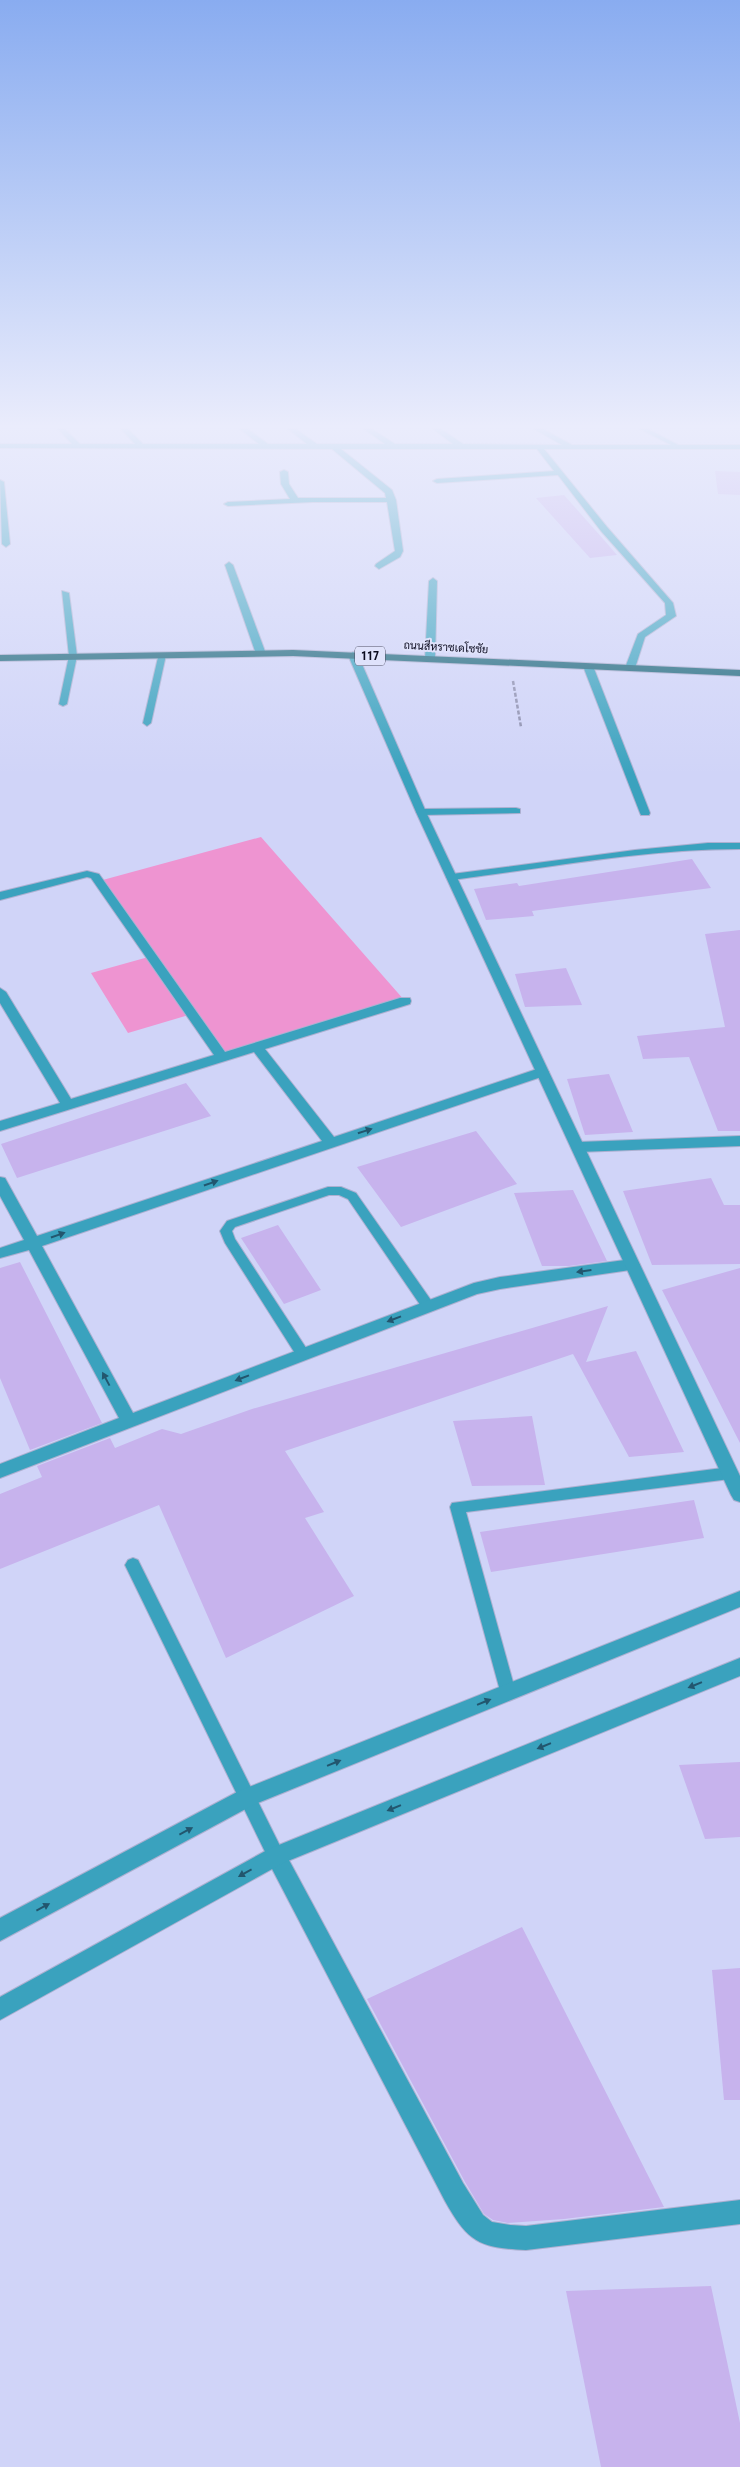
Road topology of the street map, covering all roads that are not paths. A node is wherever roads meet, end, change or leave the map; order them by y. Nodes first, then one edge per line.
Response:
1 (398, 544) edge
2 (617, 544) edge
3 (229, 565) dead end
4 (379, 566) dead end
5 (433, 581) dead end
6 (65, 593) dead end
7 (162, 654) junction
8 (261, 654) junction
9 (73, 656) junction
10 (354, 656) junction
11 (0, 658) edge
12 (430, 659) junction
13 (588, 666) junction
14 (630, 668) junction
15 (740, 673) edge
16 (63, 704) dead end
17 (147, 723) dead end
18 (516, 811) dead end
19 (421, 812) junction
20 (645, 813) dead end
21 (740, 846) edge
22 (452, 877) junction
23 (0, 896) edge
24 (0, 992) edge
25 (405, 1001) dead end
26 (257, 1047) junction
27 (222, 1057) junction
28 (542, 1072) junction
29 (68, 1105) junction
30 (0, 1126) edge
31 (740, 1141) edge
32 (331, 1142) junction
33 (578, 1148) junction
34 (0, 1182) edge
35 (33, 1243) junction
36 (0, 1253) edge
37 (632, 1265) junction
38 (428, 1306) junction
39 (302, 1354) junction
40 (130, 1422) junction
41 (0, 1471) edge
42 (730, 1473) junction
43 (740, 1495) edge
44 (133, 1565) dead end
45 (740, 1600) edge
46 (740, 1667) edge
47 (508, 1693) junction
48 (246, 1798) junction
49 (276, 1856) junction
50 (0, 1930) edge
51 (0, 2009) edge
52 (740, 2212) edge

1 - 4 street
2 - 14 street
3 - 8 street
5 - 12 street
6 - 9 lane
7 - 8 main road, ถนนสีหราชเดโชชัย / 117
7 - 9 main road, ถนนสีหราชเดโชชัย / 117
7 - 17 lane
8 - 10 main road, ถนนสีหราชเดโชชัย / 117
9 - 11 main road, ถนนสีหราชเดโชชัย / 117
9 - 16 lane
10 - 12 main road, ถนนสีหราชเดโชชัย / 117
10 - 19 street
12 - 13 main road, ถนนสีหราชเดโชชัย / 117
13 - 14 main road, ถนนสีหราชเดโชชัย / 117
13 - 20 street
14 - 15 main road, ถนนสีหราชเดโชชัย / 117
18 - 19 street
19 - 22 street
21 - 22 street
22 - 28 street
23 - 27 street
24 - 29 street
25 - 26 street
26 - 27 street
26 - 32 street
27 - 29 street
32 -> 28 street
28 - 33 street
29 - 30 street
31 - 33 street
35 -> 32 street
33 - 37 street
34 - 35 street
35 - 36 street
40 -> 35 street
37 -> 38 street
37 - 42 street
38 -> 39 street
38 - 39 lane
39 -> 40 street
40 - 41 street
42 - 43 street
42 - 47 lane
44 - 48 lane
45 - 47 street
46 -> 49 street
48 -> 47 street
48 - 49 lane
50 -> 48 street
49 -> 51 street
49 - 52 street

